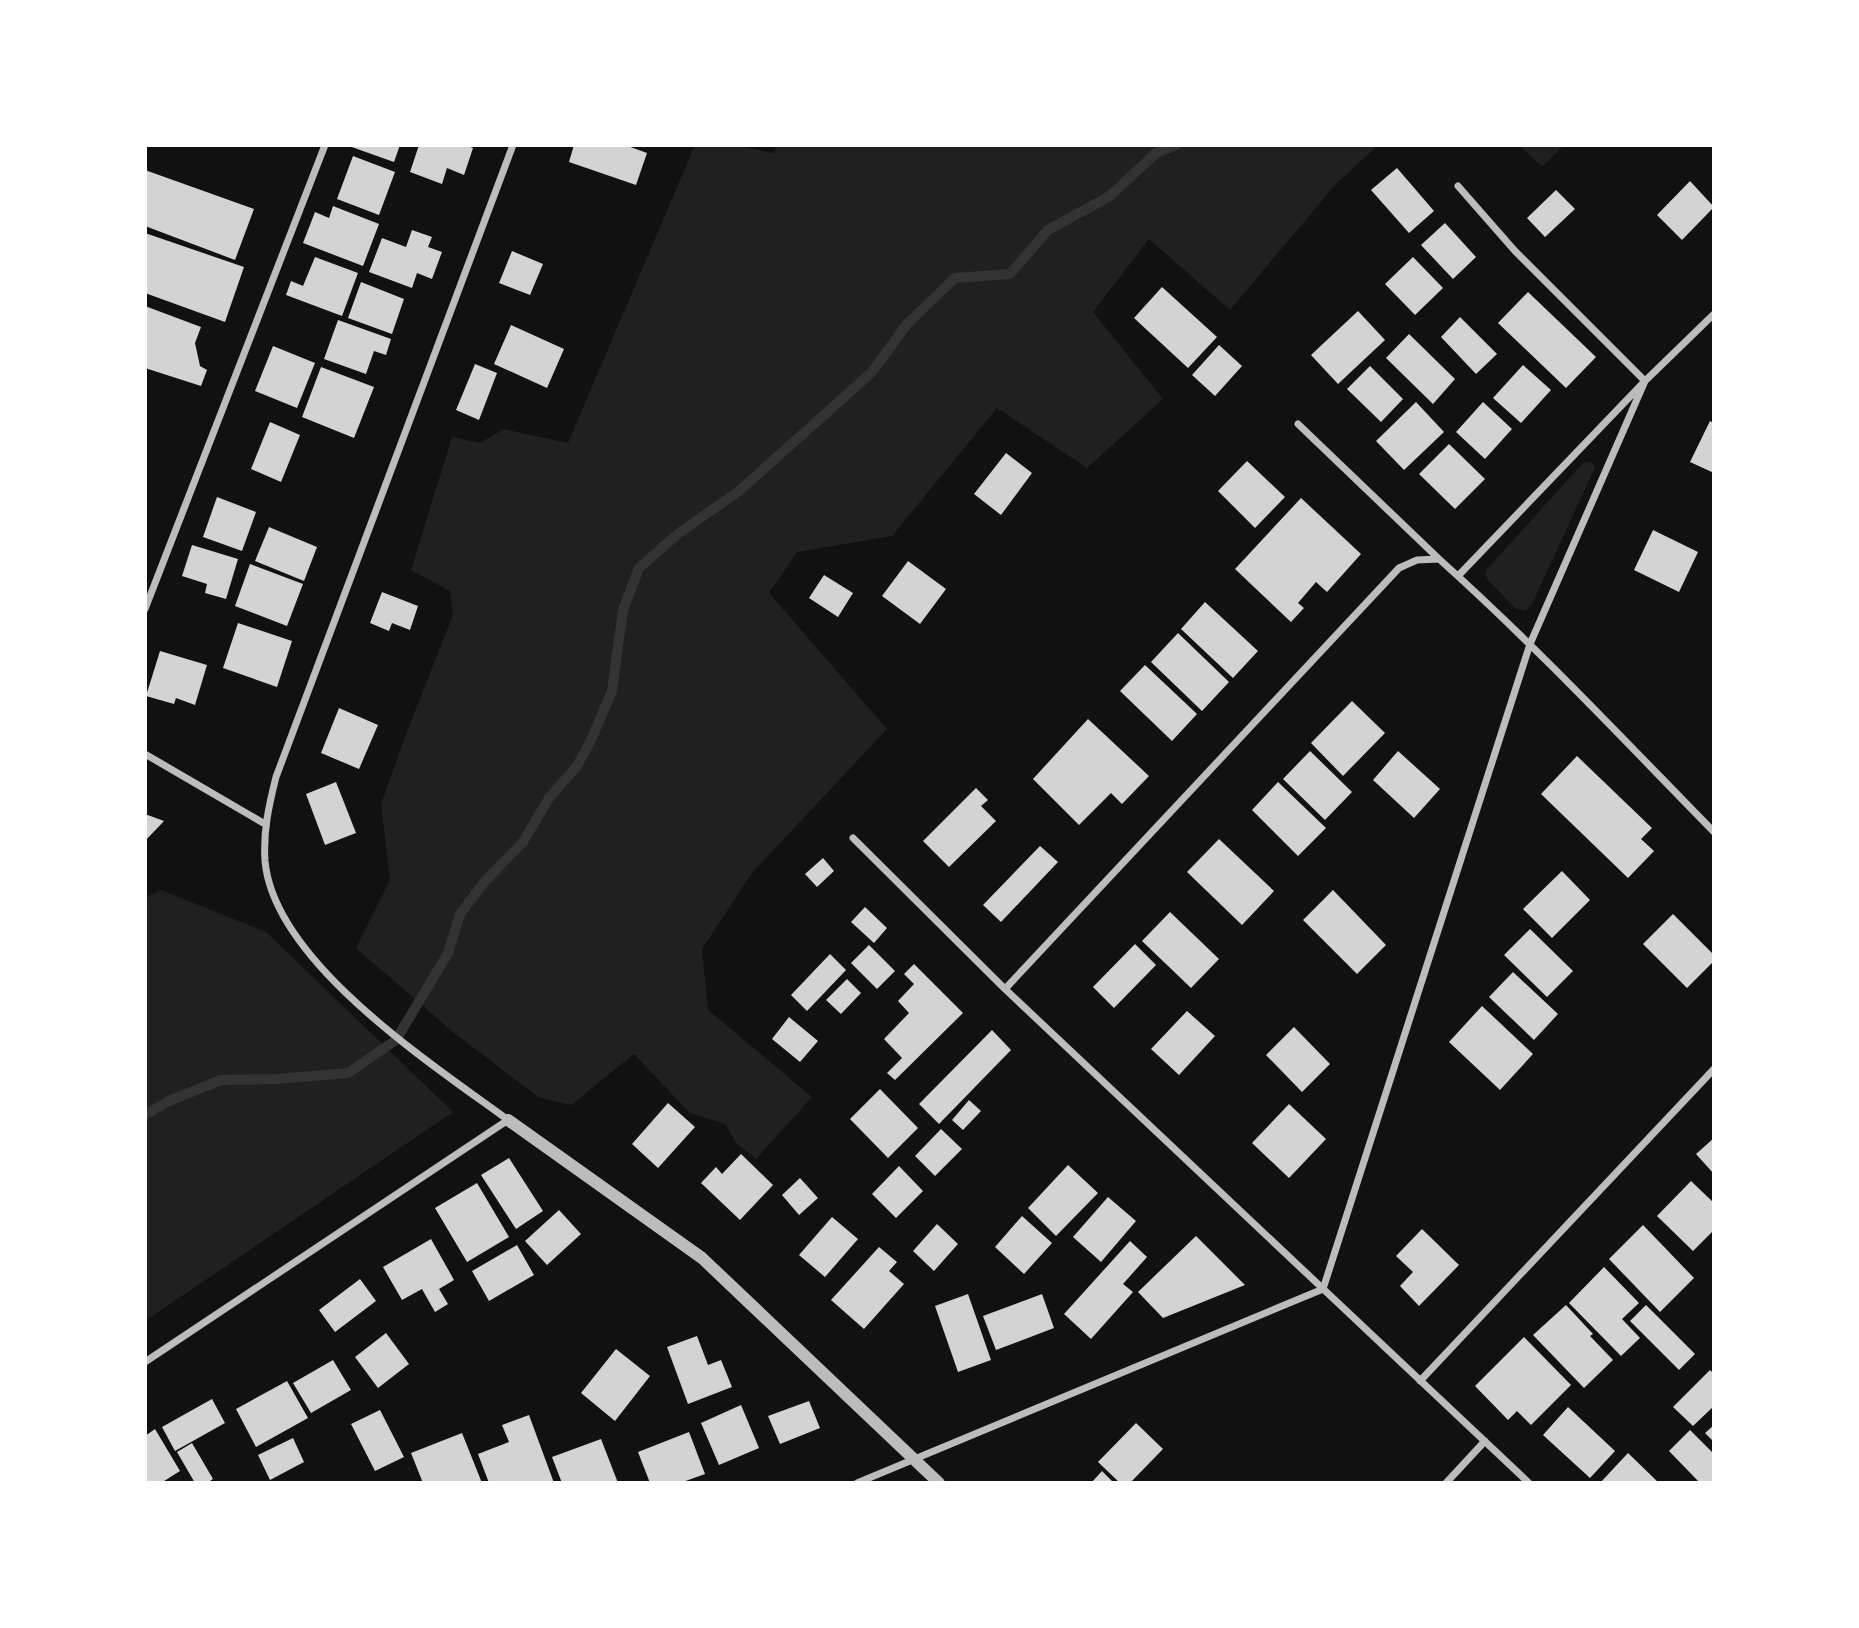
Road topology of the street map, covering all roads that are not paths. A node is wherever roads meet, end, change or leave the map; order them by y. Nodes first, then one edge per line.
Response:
1 (325, 145) edge
2 (513, 145) edge
3 (1458, 186) dead end
4 (1714, 314) edge
5 (1645, 381) junction
6 (1298, 424) dead end
7 (1438, 559) junction
8 (1458, 576) junction
9 (145, 609) edge
10 (1530, 644) junction
11 (145, 754) edge
12 (265, 824) junction
13 (1714, 832) edge
14 (853, 838) dead end
15 (1005, 989) junction
16 (1714, 1069) edge
17 (508, 1120) junction
18 (1323, 1289) junction
19 (145, 1362) edge
20 (1420, 1381) junction
21 (1485, 1441) junction
22 (914, 1459) junction
23 (857, 1483) edge
24 (939, 1483) edge
25 (1446, 1483) edge
26 (1529, 1483) edge

1 - 9 street
2 - 12 street
3 - 5 street
4 - 5 street
5 - 8 street
5 - 10 street
6 - 7 street
7 - 8 street
7 - 15 street
8 - 10 street
10 - 13 street
10 - 18 street
11 - 12 street
12 - 17 street
14 - 15 street
15 - 18 street
16 - 20 street
17 - 19 street
17 - 22 street
18 - 20 street
18 - 22 street
20 - 21 street
21 - 25 street
21 - 26 street
22 - 23 street
22 - 24 street

